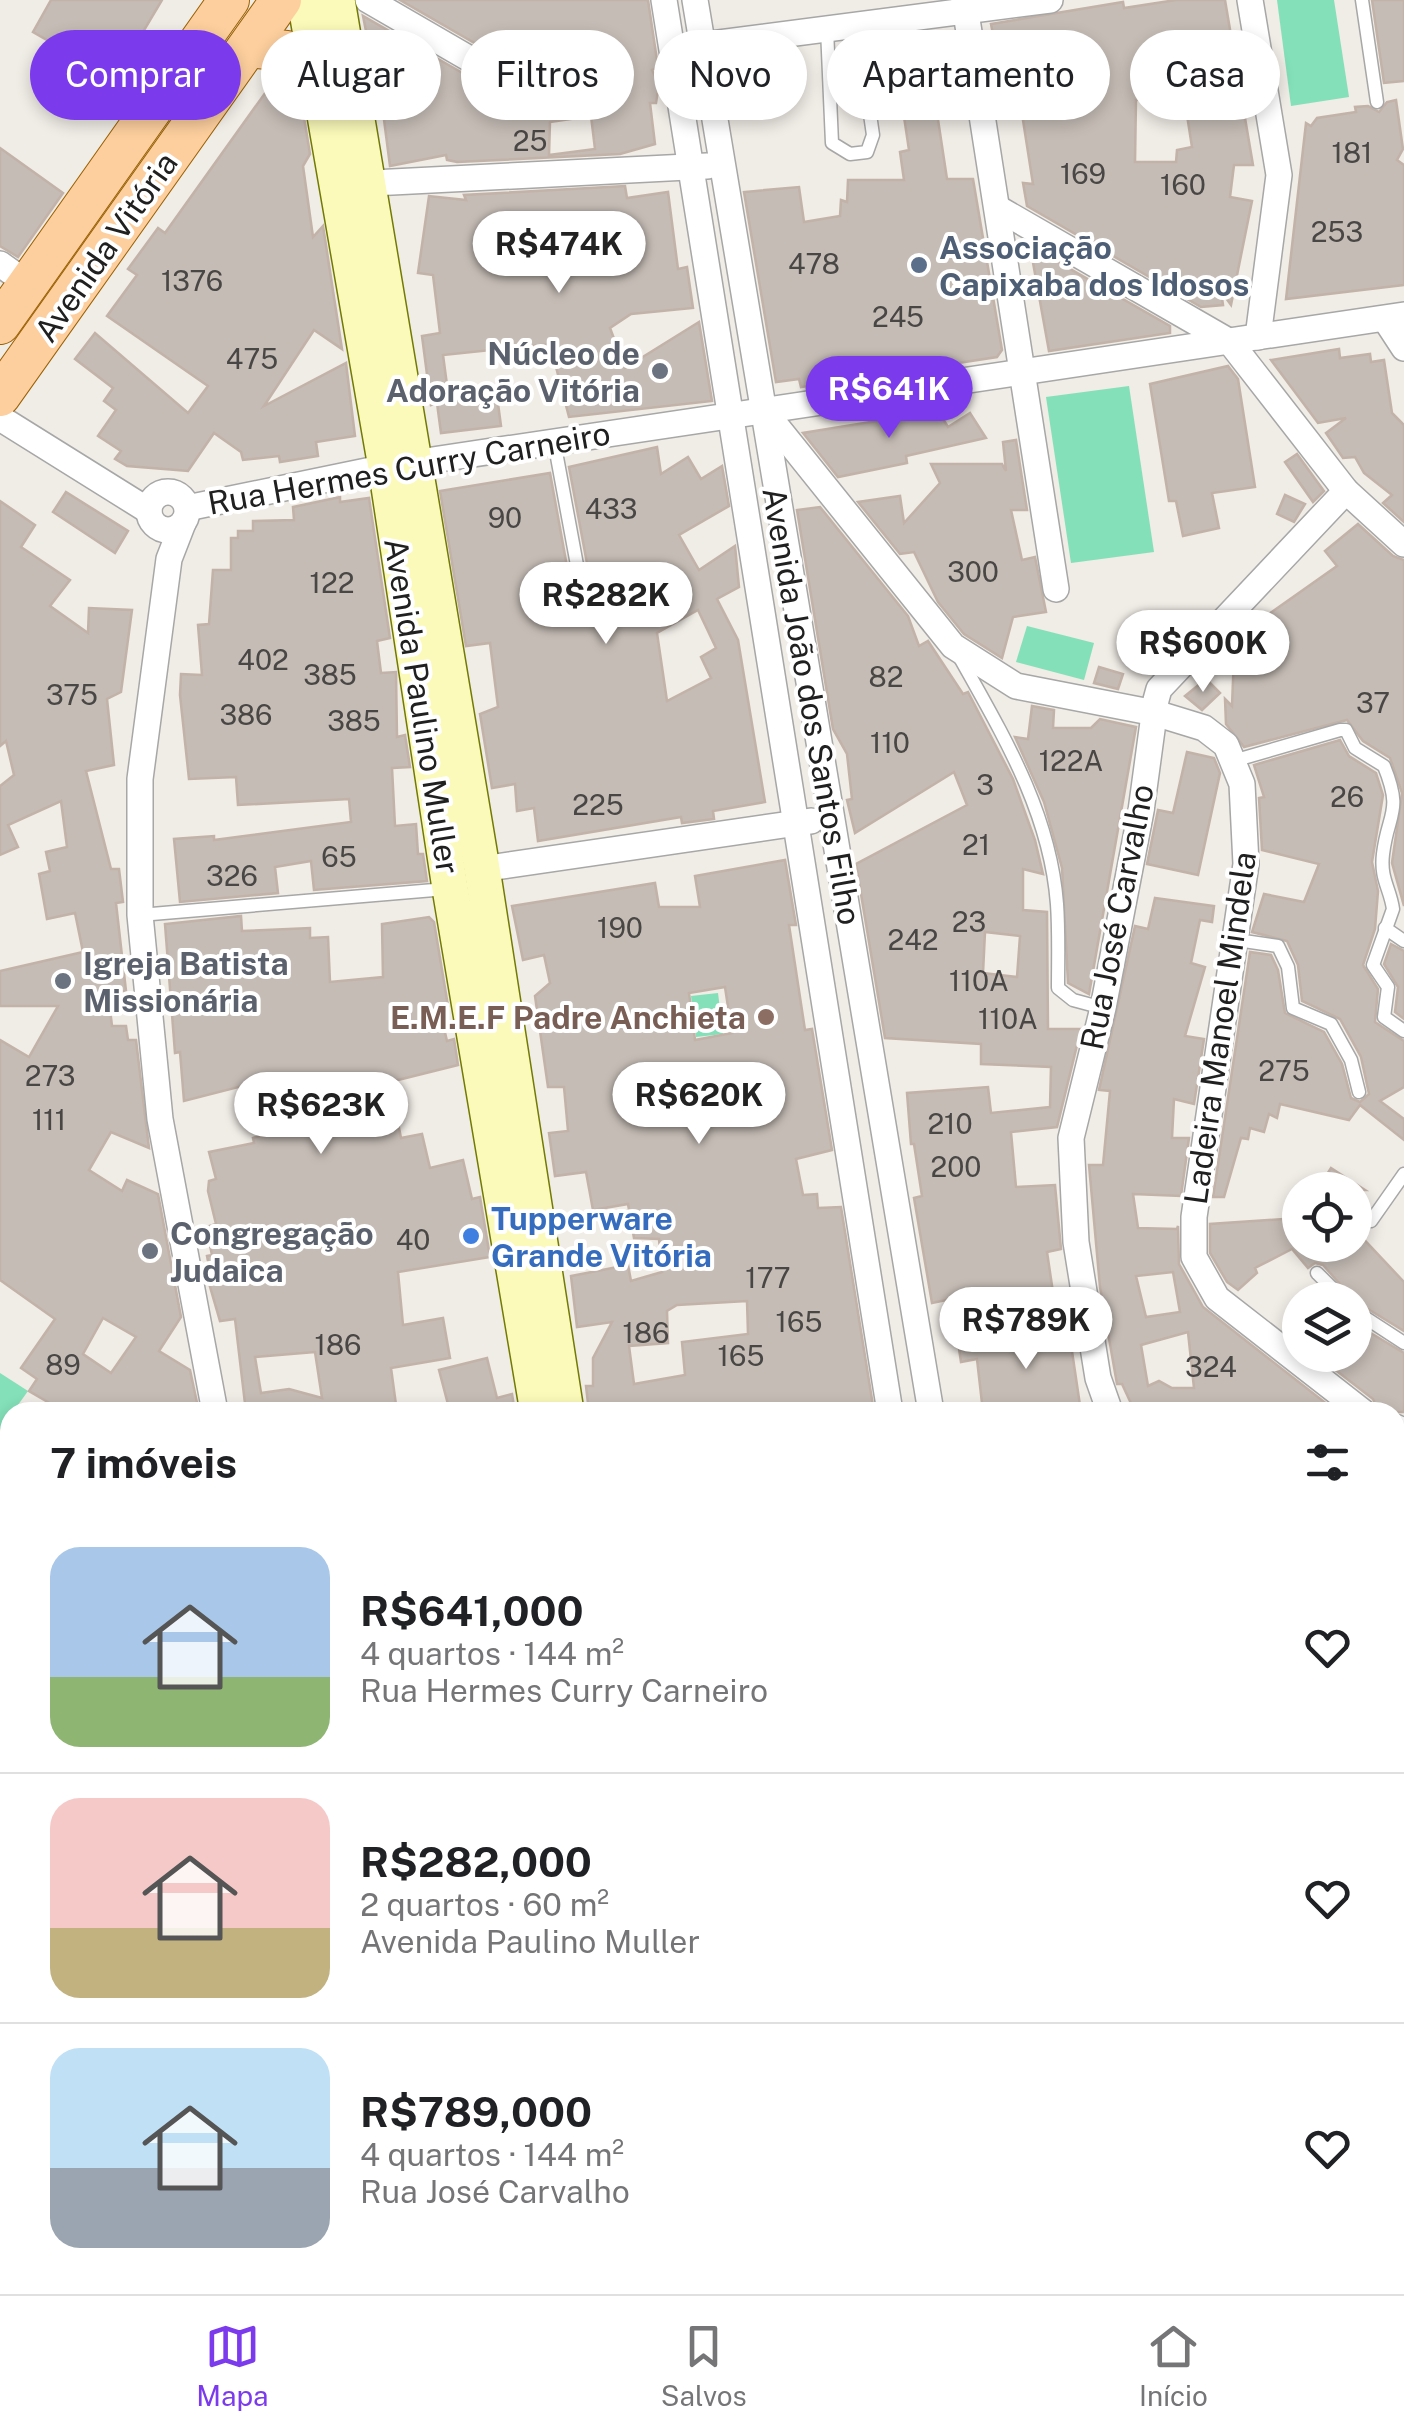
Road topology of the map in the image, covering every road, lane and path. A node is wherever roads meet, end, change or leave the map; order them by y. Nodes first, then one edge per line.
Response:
1 (229, 0) edge
2 (282, 0) edge
3 (305, 0) edge
4 (337, 0) edge
5 (368, 0) edge
6 (664, 0) edge
7 (695, 0) edge
8 (1050, 0) edge
9 (1250, 0) edge
10 (1362, 0) edge
11 (966, 6) edge
12 (856, 25) junction
13 (828, 29) junction
14 (309, 30) edge
15 (670, 30) edge
16 (700, 30) edge
17 (807, 32) edge
18 (249, 47) junction
19 (261, 48) edge
20 (461, 54) edge
21 (1377, 102) dead end
22 (330, 120) edge
23 (685, 120) edge
24 (715, 120) edge
25 (722, 164) junction
26 (692, 168) junction
27 (352, 184) junction
28 (999, 209) junction
29 (14, 274) edge
30 (1395, 317) edge
31 (0, 324) edge
32 (1258, 337) junction
33 (1230, 342) junction
34 (1404, 348) edge
35 (1024, 373) junction
36 (0, 396) edge
37 (762, 408) junction
38 (731, 413) junction
39 (0, 418) edge
40 (554, 441) junction
41 (400, 465) junction
42 (1346, 491) junction
43 (185, 515) junction
44 (153, 519) junction
45 (1404, 544) edge
46 (170, 559) junction
47 (1056, 589) dead end
48 (582, 592) dead end
49 (953, 646) junction
50 (1156, 713) junction
51 (1233, 761) junction
52 (448, 767) junction
53 (831, 817) junction
54 (797, 824) junction
55 (482, 868) junction
56 (450, 888) junction
57 (140, 915) junction
58 (1385, 928) junction
59 (1236, 940) junction
60 (1404, 941) edge
61 (1103, 1008) junction
62 (1404, 1031) edge
63 (1360, 1092) dead end
64 (1404, 1174) edge
65 (1372, 1220) edge
66 (1318, 1273) dead end
67 (1327, 1282) edge
68 (1372, 1322) edge
69 (1404, 1343) edge
70 (213, 1402) edge
71 (536, 1402) edge
72 (564, 1402) edge
73 (888, 1402) edge
74 (928, 1402) edge
75 (1106, 1402) edge
76 (1350, 1402) edge

1 - 29 main road, Avenida Vitória
2 - 18 main road, Avenida Vitória
3 - 14 main road, Avenida Paulino Muller
4 - 27 main road, Avenida Paulino Muller
5 - 20 street
6 - 15 street, Avenida João dos Santos Filho
7 - 16 street, Avenida João dos Santos Filho
8 - 11 street
9 - 32 street
10 - 21 lane
11 - 12 street
11 - 28 street
12 - 13 street
12 - 13 lane
13 - 17 street
18 - 19 main road
18 - 36 main road, Avenida Vitória
22 - 27 main road, Avenida Paulino Muller
23 - 26 street, Avenida João dos Santos Filho
24 - 25 street, Avenida João dos Santos Filho
25 - 26 street
25 - 37 street, Avenida João dos Santos Filho
26 - 27 street
26 - 38 street, Avenida João dos Santos Filho
27 - 41 main road, Avenida Paulino Muller
28 - 33 street
28 - 35 street
29 - 31 main road, Avenida Vitória
30 - 32 street, Rua Hermes Curry Carneiro
30 - 34 street
32 - 33 street, Rua Hermes Curry Carneiro
33 - 35 street, Rua Hermes Curry Carneiro
33 - 42 street
35 - 37 street, Rua Hermes Curry Carneiro
35 - 47 street
37 - 38 street, Rua Hermes Curry Carneiro
37 - 49 street
37 - 53 street, Avenida João dos Santos Filho
38 - 40 street, Rua Hermes Curry Carneiro
38 - 54 street, Avenida João dos Santos Filho
39 - 44 street
40 - 41 street, Rua Hermes Curry Carneiro
40 - 48 lane
41 - 43 street, Rua Hermes Curry Carneiro
41 - 52 main road, Avenida Paulino Muller
42 - 45 street
42 - 50 street, Rua José Carvalho
43 - 44 street, Rua Hermes Curry Carneiro
43 - 46 street
44 - 46 street
46 - 57 street
49 - 50 street
49 - 61 lane
50 - 51 street
50 - 61 street, Rua José Carvalho
51 - 58 lane
51 - 59 street, Ladeira Manoel Mindela
52 - 55 main road, Avenida Paulino Muller
52 - 56 main road, Avenida Paulino Muller
53 - 54 street
53 - 74 street, Avenida João dos Santos Filho
54 - 55 street
54 - 73 street, Avenida João dos Santos Filho
55 - 72 main road, Avenida Paulino Muller
56 - 57 lane
56 - 71 main road, Avenida Paulino Muller
57 - 70 street
58 - 60 lane
58 - 62 lane
59 - 63 lane
59 - 76 street, Ladeira Manoel Mindela
61 - 75 street, Rua José Carvalho
64 - 65 lane
66 - 67 lane
68 - 69 lane

